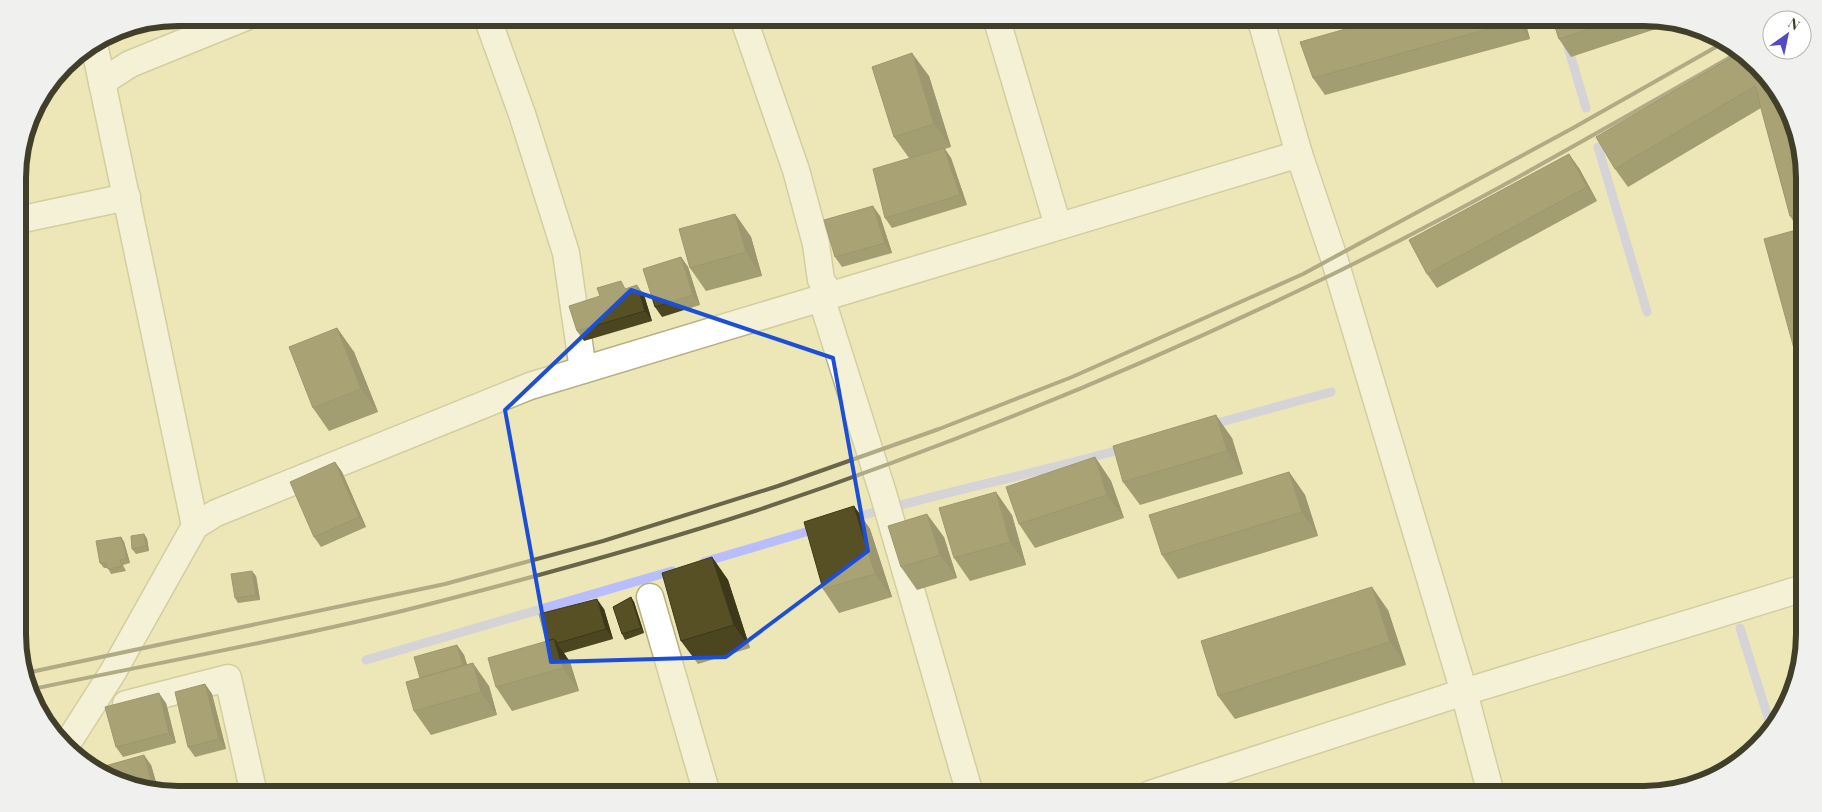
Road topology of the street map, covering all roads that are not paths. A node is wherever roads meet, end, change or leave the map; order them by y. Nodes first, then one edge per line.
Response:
1 (999, 26) edge
2 (1262, 26) edge
3 (223, 27) edge
4 (490, 27) edge
5 (746, 27) edge
6 (95, 51) edge
7 (102, 82) junction
8 (1299, 154) junction
9 (128, 197) junction
10 (27, 218) edge
11 (1058, 226) junction
12 (826, 296) junction
13 (583, 370) junction
14 (195, 526) junction
15 (1796, 590) edge
16 (650, 597) dead end
17 (1464, 692) junction
18 (86, 714) junction
19 (70, 740) edge
20 (968, 785) edge
21 (1177, 785) edge
22 (1489, 785) edge
23 (252, 786) edge
24 (705, 786) edge

1 - 11 street
2 - 8 street
3 - 7 street
4 - 13 street
5 - 12 street
6 - 7 street
7 - 9 street
8 - 11 street
8 - 17 street
9 - 10 street
9 - 14 street
11 - 12 street
12 - 13 street
12 - 20 street
13 - 14 street
14 - 18 street
15 - 17 street
16 - 24 street
17 - 21 street
17 - 22 street
18 - 19 street
18 - 23 street

